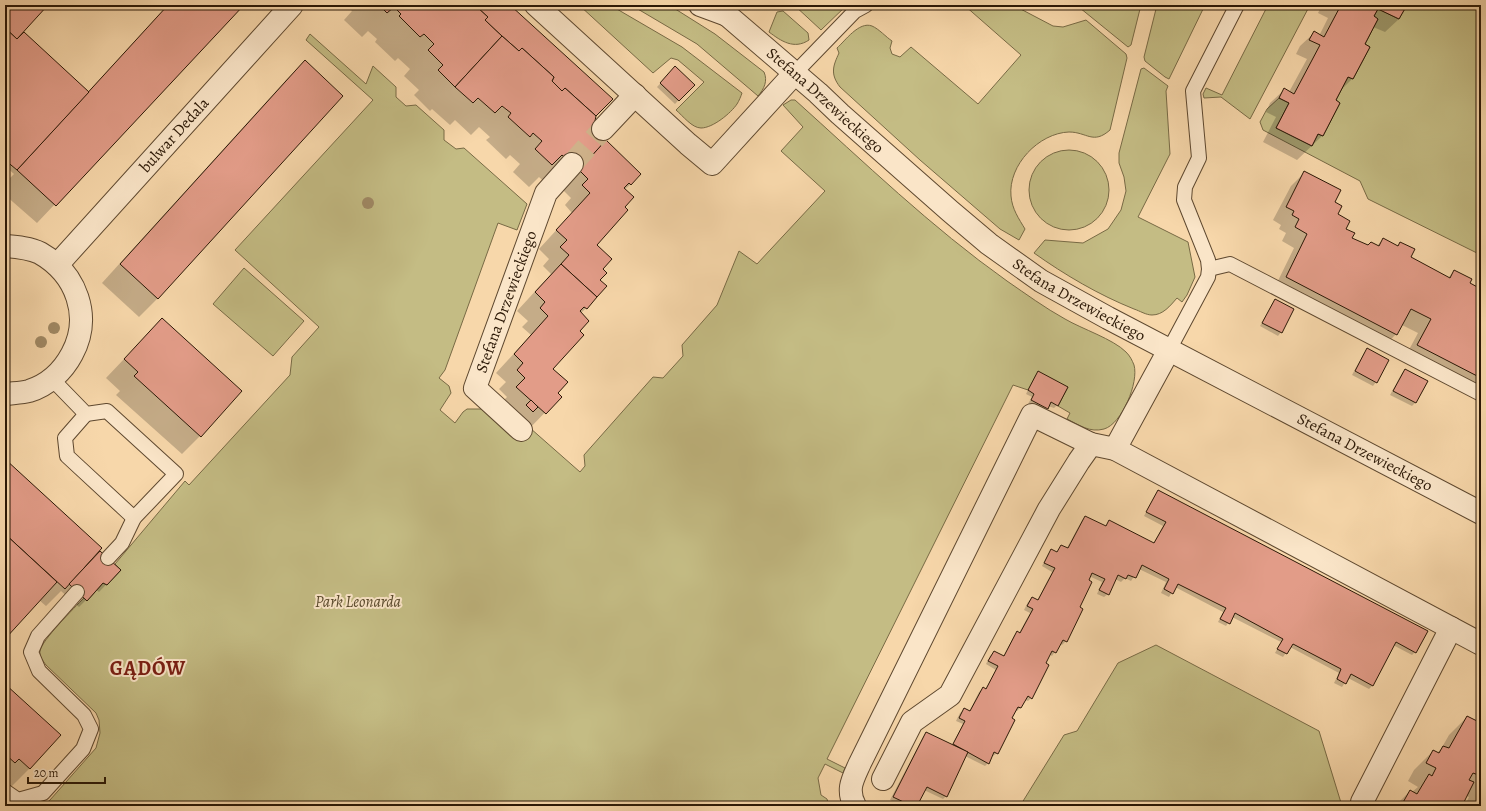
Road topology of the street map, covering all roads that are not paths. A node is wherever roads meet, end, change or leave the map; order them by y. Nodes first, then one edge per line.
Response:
1 (536, 5) edge
2 (700, 5) edge
3 (866, 5) edge
4 (1237, 5) edge
5 (286, 7) edge
6 (723, 10) edge
7 (795, 73) junction
8 (635, 95) junction
9 (603, 129) tunnel mouth
10 (572, 164) tunnel mouth
11 (5, 246) edge
12 (57, 265) junction
13 (1209, 269) junction
14 (1169, 350) junction
15 (52, 379) junction
16 (5, 394) edge
17 (1481, 394) edge
18 (86, 414) junction
19 (522, 430) dead end
20 (1091, 444) junction
21 (1115, 449) junction
22 (1481, 513) edge
23 (134, 518) junction
24 (108, 558) dead end
25 (77, 592) dead end
26 (1451, 628) junction
27 (1481, 644) edge
28 (870, 741) junction
29 (896, 753) junction
30 (883, 779) dead end
31 (5, 791) edge
32 (1362, 802) dead end
33 (855, 806) edge

1 - 8 street
2 - 6 street, Stefana Drzewieckiego
3 - 7 lane
4 - 13 lane
5 - 12 street, bulwar Dedala
6 - 7 street, Stefana Drzewieckiego
7 - 8 street
7 - 14 street, Stefana Drzewieckiego
8 - 9 street
10 - 19 street, Stefana Drzewieckiego
11 - 12 street
12 - 15 street
13 - 14 lane
13 - 17 lane
14 - 21 street
14 - 22 street, Stefana Drzewieckiego
15 - 16 street
15 - 18 lane
18 - 23 lane
18 - 23 lane
20 - 21 street
20 - 28 street
20 - 29 street
21 - 26 street
23 - 24 lane
25 - 31 lane
26 - 27 street
26 - 32 street
28 - 29 street
28 - 33 street
29 - 30 street

